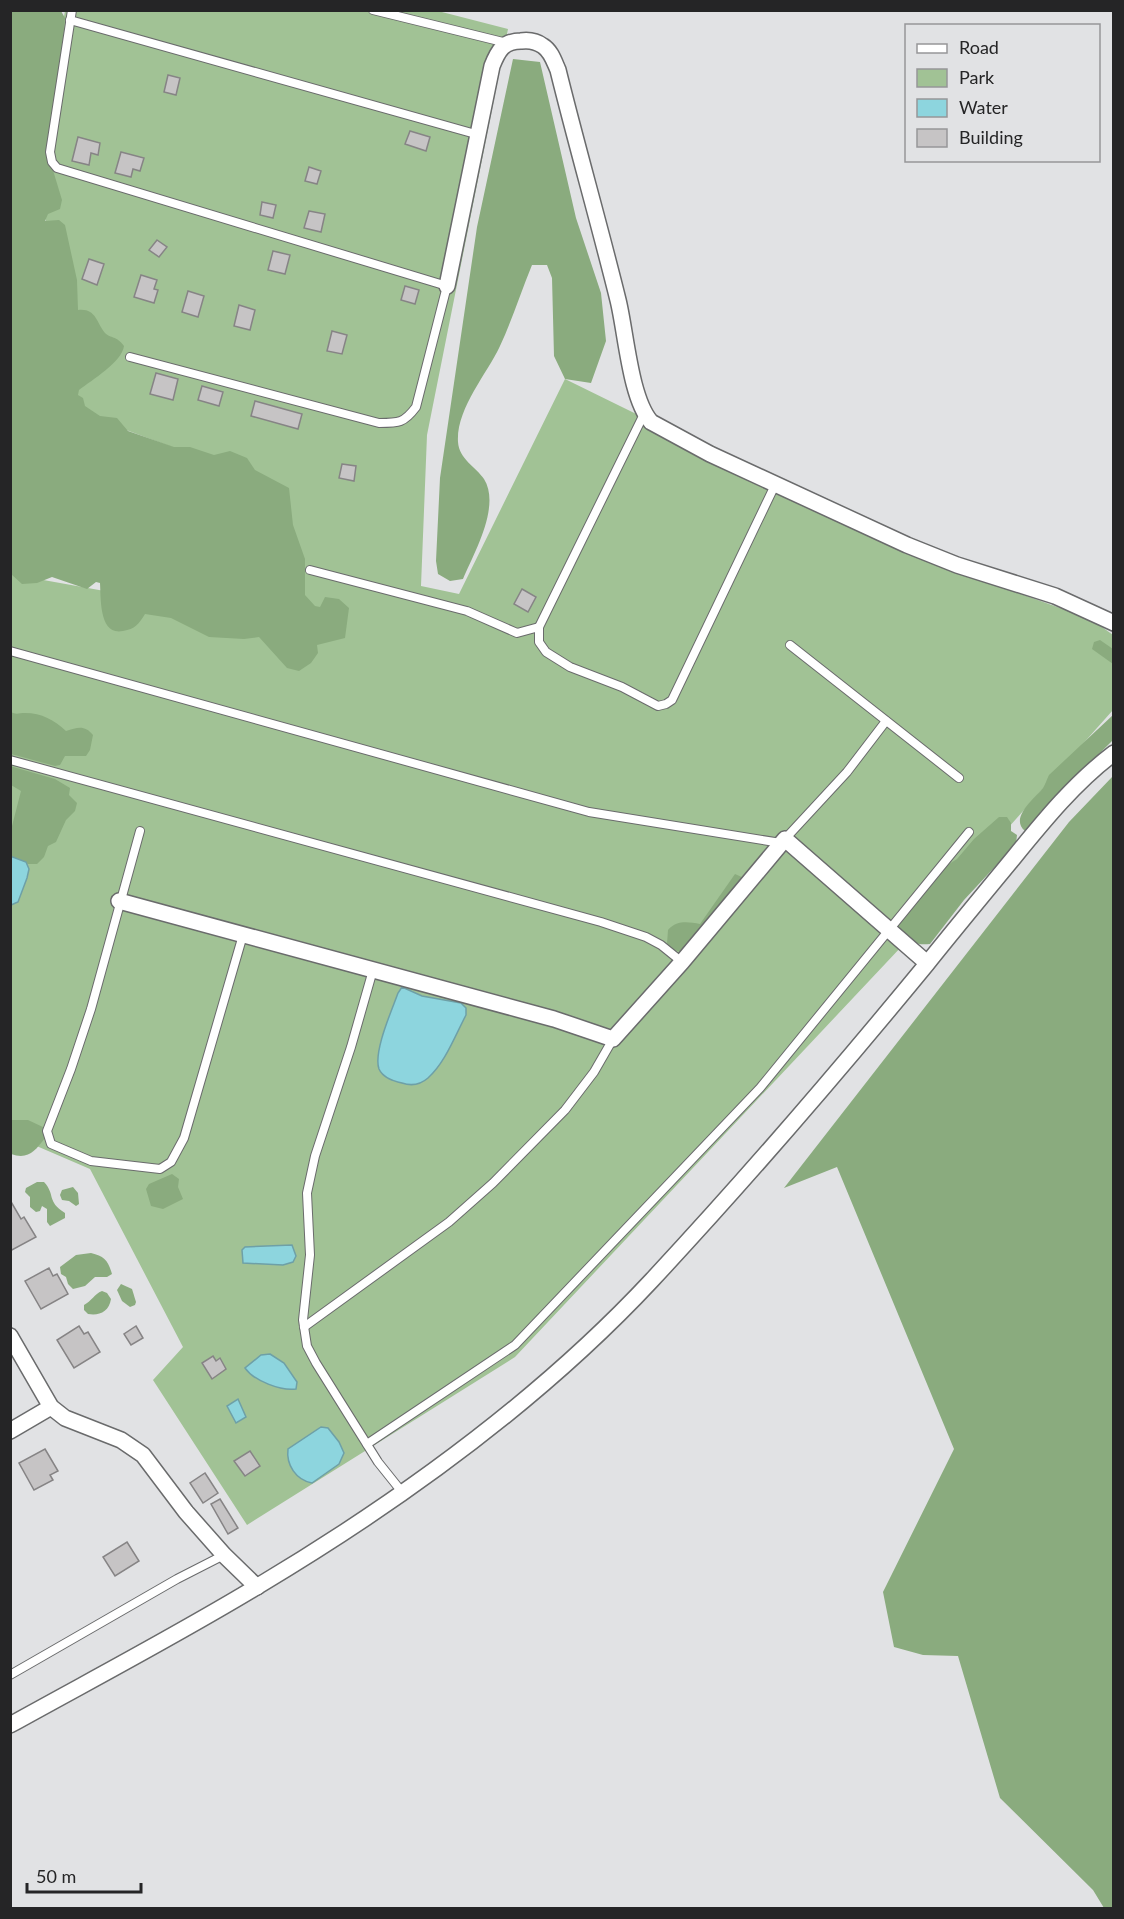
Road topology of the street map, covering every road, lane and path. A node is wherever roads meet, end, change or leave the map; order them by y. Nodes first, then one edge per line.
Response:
1 (72, 10) edge
2 (373, 10) edge
3 (70, 20) junction
4 (507, 43) junction
5 (479, 136) junction
6 (447, 286) junction
7 (130, 357) dead end
8 (644, 414) junction
9 (776, 483) junction
10 (310, 570) dead end
11 (1113, 623) edge
12 (540, 627) junction
13 (790, 645) dead end
14 (10, 651) edge
15 (886, 720) junction
16 (1113, 753) edge
17 (10, 760) edge
18 (959, 778) dead end
19 (140, 831) dead end
20 (969, 832) dead end
21 (783, 841) junction
22 (119, 901) junction
23 (889, 930) junction
24 (243, 935) junction
25 (682, 963) junction
26 (927, 963) junction
27 (373, 970) junction
28 (613, 1039) junction
29 (304, 1327) junction
30 (10, 1336) edge
31 (51, 1407) junction
32 (10, 1431) edge
33 (367, 1444) junction
34 (402, 1492) junction
35 (224, 1555) junction
36 (257, 1587) junction
37 (10, 1675) edge
38 (10, 1725) edge

1 - 3 lane
2 - 4 lane
3 - 5 lane
3 - 6 lane
4 - 5 street
4 - 8 street
5 - 6 street
6 - 7 lane
8 - 9 street
8 - 12 lane
9 - 11 street
9 - 12 lane
10 - 12 lane
13 - 15 lane
14 - 21 lane
15 - 18 lane
15 - 21 lane
16 - 26 street
17 - 25 lane
19 - 22 lane
20 - 23 lane
21 - 23 street
21 - 25 street
22 - 24 street
22 - 24 lane
23 - 26 street
23 - 33 lane
24 - 27 street
25 - 28 street
26 - 34 street
27 - 28 street
27 - 29 lane
28 - 29 lane
29 - 33 lane
30 - 31 street
31 - 32 street
31 - 35 street
33 - 34 lane
34 - 36 street
35 - 36 street
35 - 37 lane
36 - 38 street

